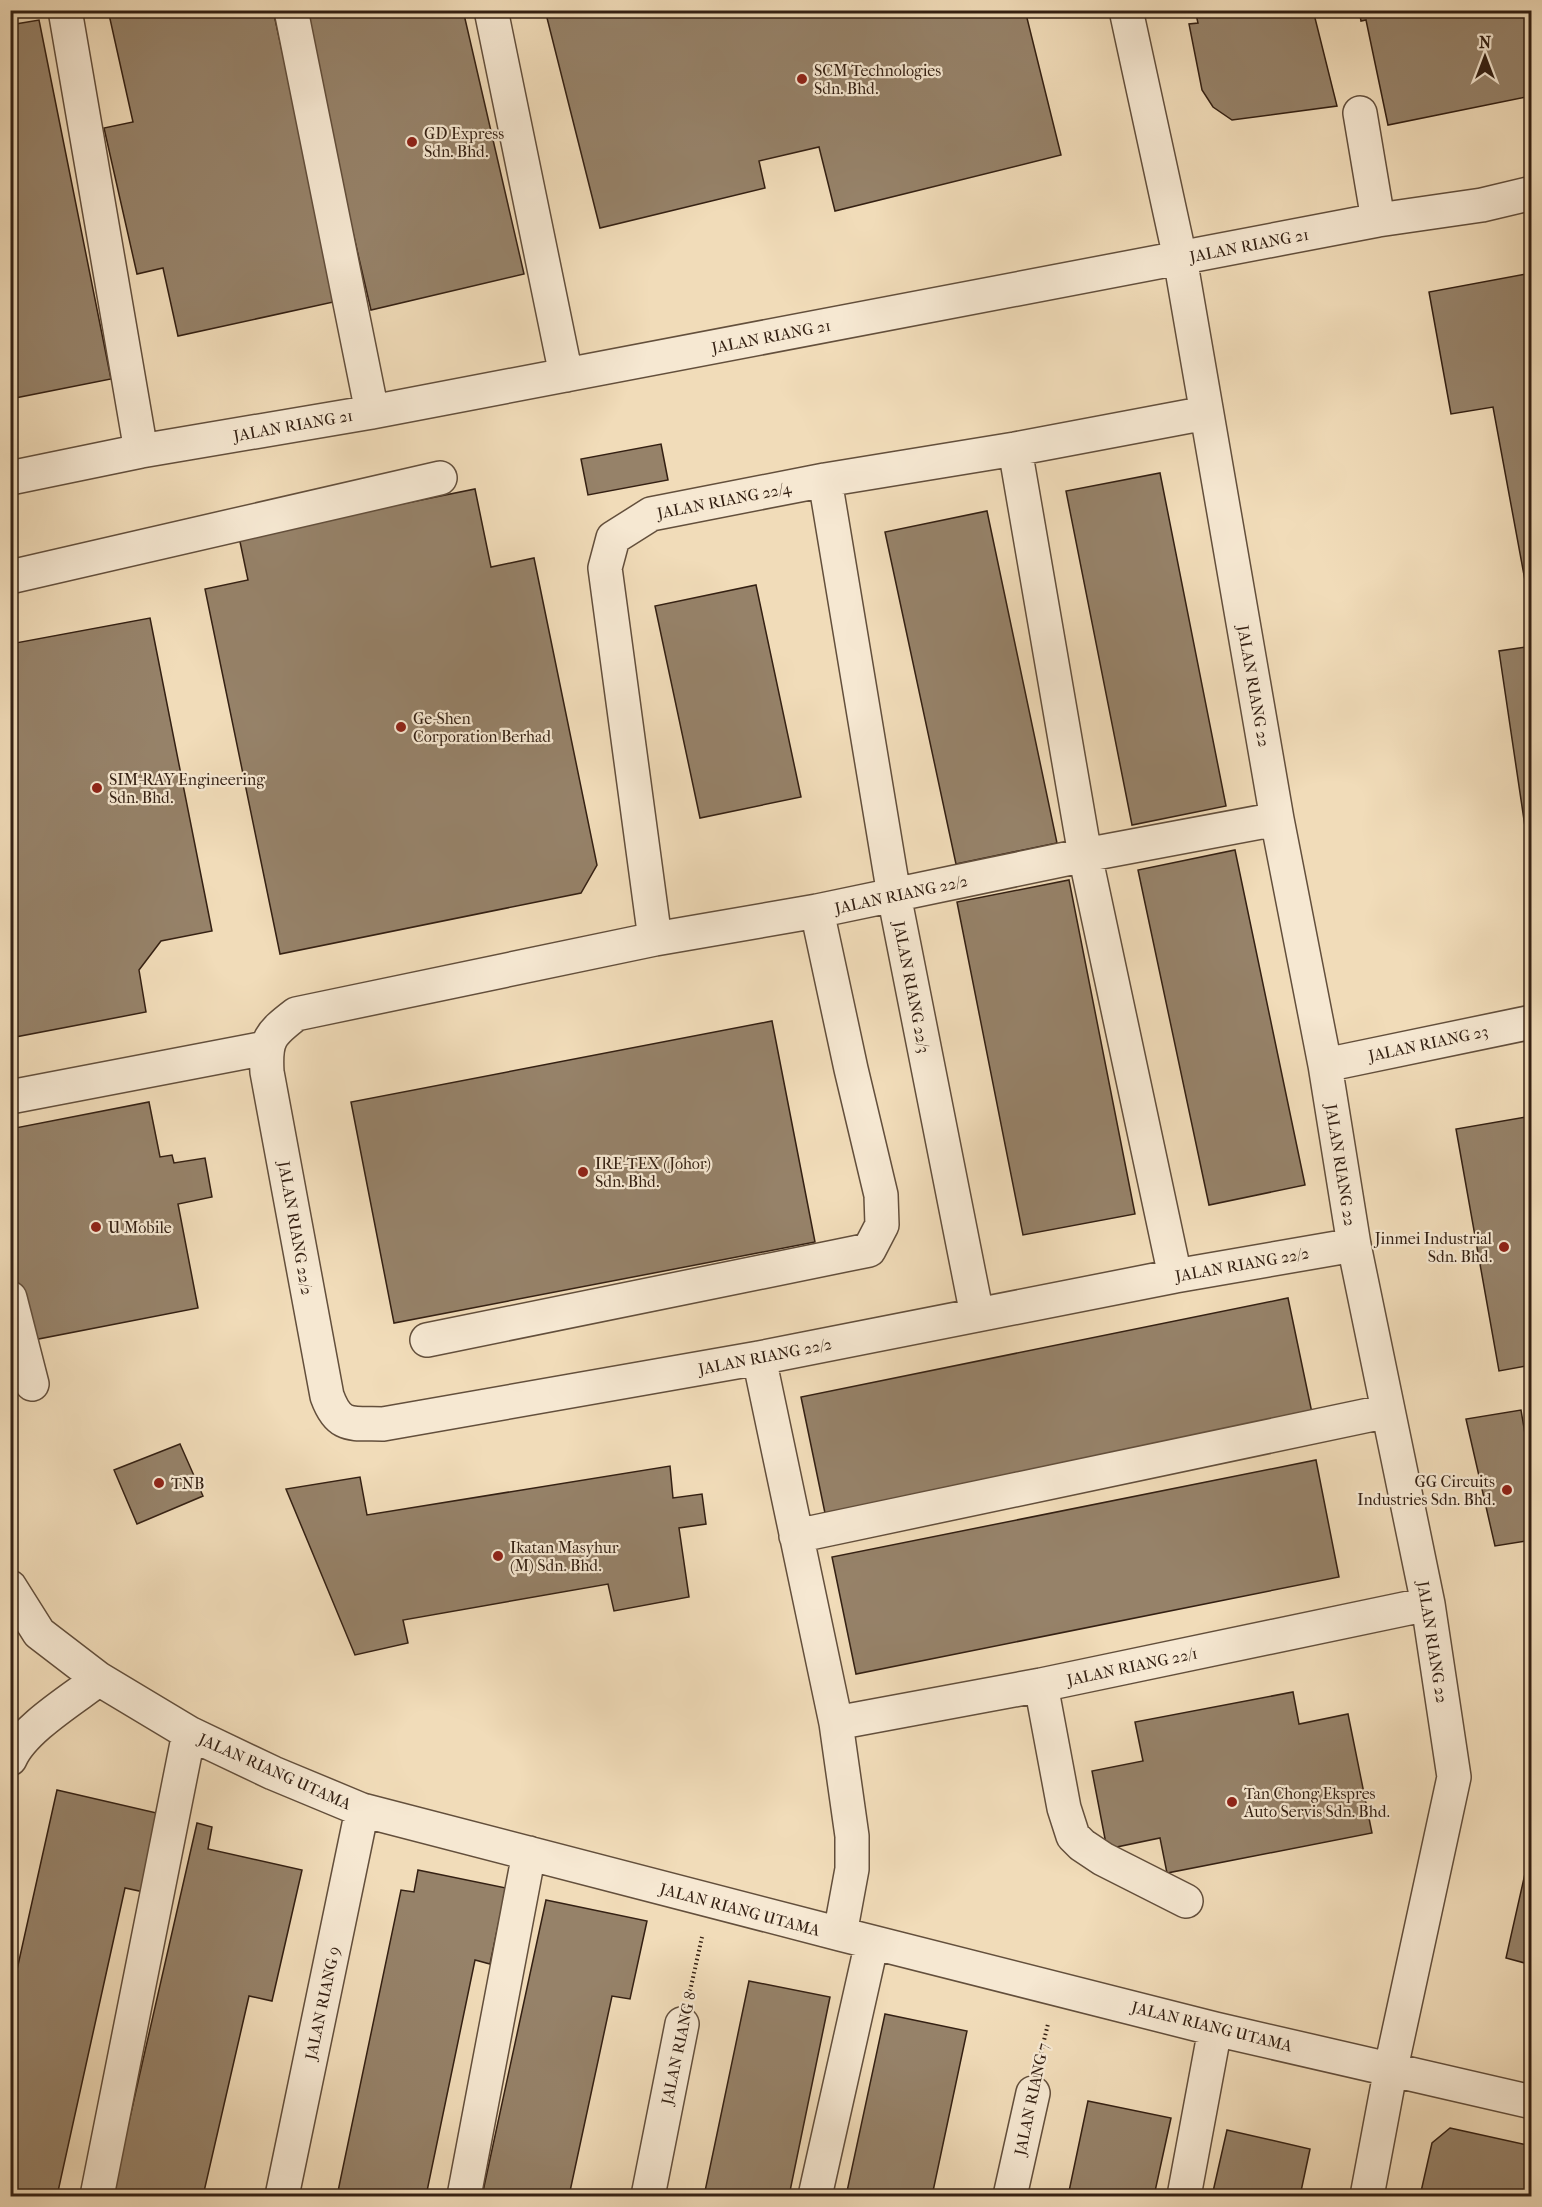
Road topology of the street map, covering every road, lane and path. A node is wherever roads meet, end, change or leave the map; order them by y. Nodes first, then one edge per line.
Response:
1 (65, 10) edge
2 (291, 10) edge
3 (491, 10) edge
4 (1126, 10) edge
5 (1360, 113) dead end
6 (1532, 193) edge
7 (1378, 220) junction
8 (1180, 258) junction
9 (566, 375) junction
10 (372, 412) junction
11 (1206, 413) junction
12 (1015, 449) junction
13 (141, 451) junction
14 (10, 478) edge
15 (440, 478) dead end
16 (825, 480) junction
17 (10, 577) edge
18 (1277, 819) junction
19 (1085, 855) junction
20 (894, 895) junction
21 (817, 911) junction
22 (655, 939) junction
23 (1532, 1022) edge
24 (266, 1048) junction
25 (1325, 1065) junction
26 (10, 1096) edge
27 (1354, 1245) junction
28 (1175, 1276) junction
29 (10, 1298) edge
30 (977, 1315) junction
31 (427, 1340) dead end
32 (759, 1358) junction
33 (32, 1384) dead end
34 (1388, 1411) junction
35 (796, 1536) junction
36 (10, 1587) edge
37 (1428, 1604) junction
38 (99, 1679) junction
39 (1041, 1685) junction
40 (836, 1723) junction
41 (189, 1733) junction
42 (10, 1759) edge
43 (362, 1810) junction
44 (529, 1853) junction
45 (710, 1901) junction
46 (1186, 1901) dead end
47 (840, 1934) junction
48 (872, 1942) junction
49 (1050, 2012) dead end
50 (682, 2024) joint
51 (1215, 2029) junction
52 (1392, 2068) junction
53 (1033, 2094) joint
54 (1532, 2102) edge
55 (96, 2196) edge
56 (282, 2196) edge
57 (464, 2196) edge
58 (648, 2196) edge
59 (815, 2196) edge
60 (1010, 2196) edge
61 (1185, 2196) edge
62 (1366, 2196) edge

1 - 13 street
2 - 10 street
3 - 9 street
4 - 8 street, JALAN RIANG 22
5 - 7 street
6 - 7 street, JALAN RIANG 21
7 - 8 street, JALAN RIANG 21
8 - 9 street, JALAN RIANG 21
8 - 11 street, JALAN RIANG 22
9 - 10 street, JALAN RIANG 21
10 - 13 street, JALAN RIANG 21
11 - 12 street, JALAN RIANG 22/4
11 - 18 street, JALAN RIANG 22
12 - 16 street, JALAN RIANG 22/4
12 - 19 street
13 - 14 street, JALAN RIANG 21
15 - 17 street
16 - 20 street, JALAN RIANG 22/3
16 - 22 street, JALAN RIANG 22/4
18 - 19 street, JALAN RIANG 22/2
18 - 25 street, JALAN RIANG 22
19 - 20 street, JALAN RIANG 22/2
19 - 28 street
20 - 21 street, JALAN RIANG 22/2
20 - 30 street, JALAN RIANG 22/3
21 - 22 street, JALAN RIANG 22/2
21 - 31 street
22 - 24 street, JALAN RIANG 22/2
23 - 25 street, JALAN RIANG 23
24 - 26 street
24 - 32 street, JALAN RIANG 22/2
25 - 27 street, JALAN RIANG 22
27 - 28 street, JALAN RIANG 22/2
27 - 34 street, JALAN RIANG 22
28 - 30 street, JALAN RIANG 22/2
29 - 33 street
30 - 32 street, JALAN RIANG 22/2
32 - 35 street
34 - 35 street
34 - 37 street, JALAN RIANG 22
35 - 40 street
36 - 38 street, JALAN RIANG UTAMA
37 - 39 street, JALAN RIANG 22/1
37 - 52 street, JALAN RIANG 22
38 - 41 street, JALAN RIANG UTAMA
38 - 42 street
39 - 40 street, JALAN RIANG 22/1
39 - 46 street
40 - 47 street
41 - 43 street, JALAN RIANG UTAMA
41 - 55 street
43 - 44 street, JALAN RIANG UTAMA
43 - 56 street, JALAN RIANG 9
44 - 45 street, JALAN RIANG UTAMA
44 - 57 street
45 - 47 street, JALAN RIANG UTAMA
45 - 50 path, JALAN RIANG 8
47 - 48 street, JALAN RIANG UTAMA
48 - 51 street, JALAN RIANG UTAMA
48 - 59 street
49 - 53 path, JALAN RIANG 7
50 - 58 street, JALAN RIANG 8
51 - 52 street, JALAN RIANG UTAMA
51 - 61 street
52 - 54 street, JALAN RIANG UTAMA
52 - 62 street, JALAN RIANG 22
53 - 60 street, JALAN RIANG 7

